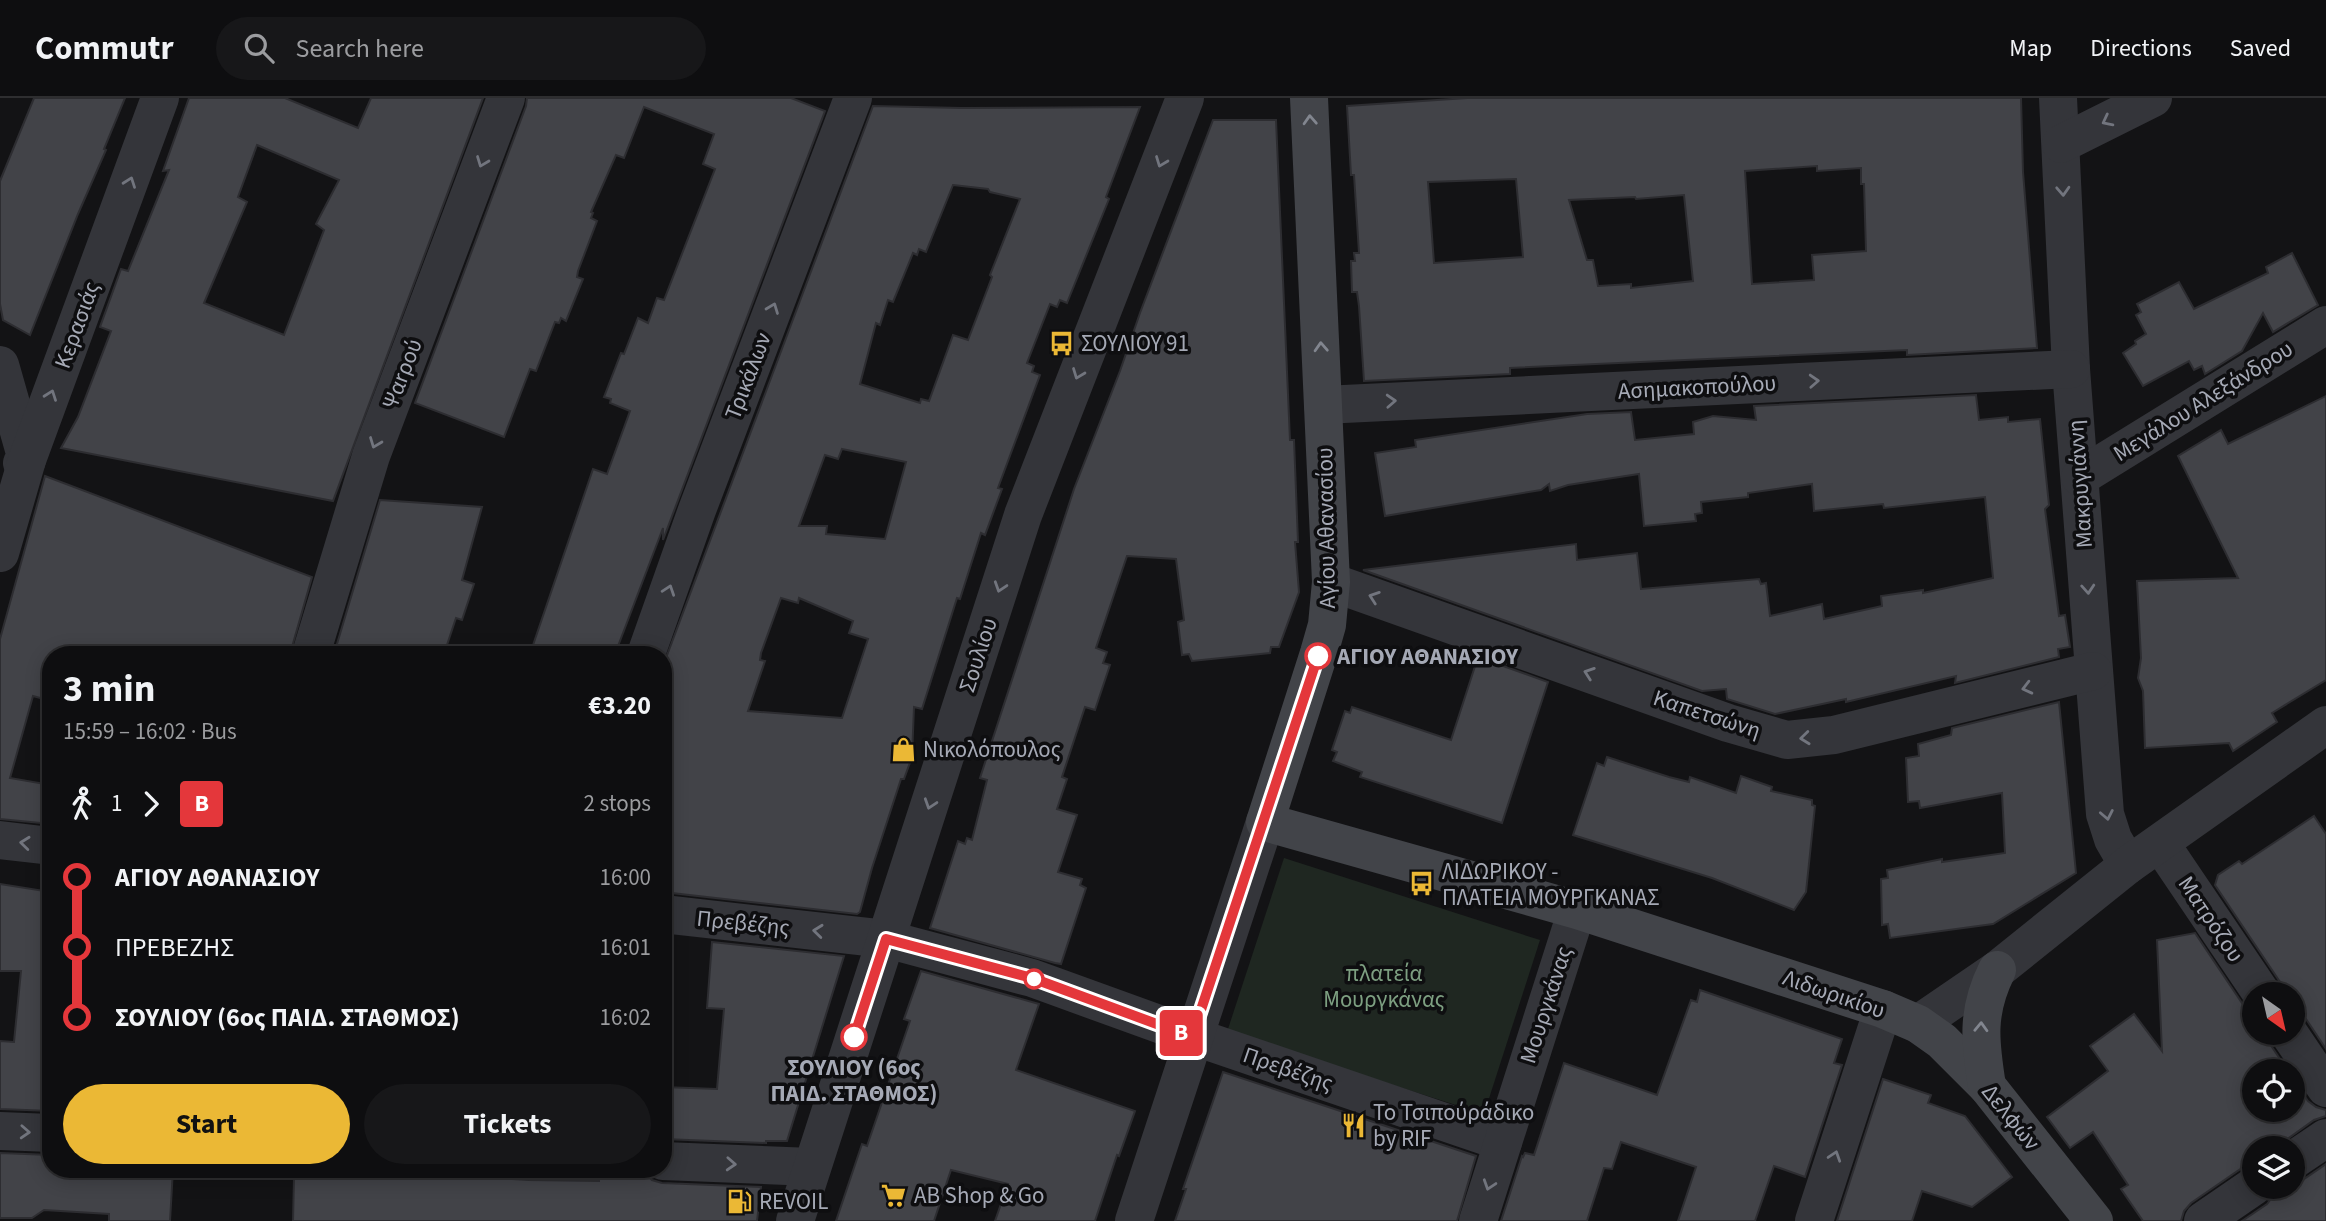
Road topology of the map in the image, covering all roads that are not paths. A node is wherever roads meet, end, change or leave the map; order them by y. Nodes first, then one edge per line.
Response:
1 (160, 98) edge
2 (506, 98) edge
3 (853, 98) edge
4 (1185, 98) edge
5 (1309, 98) edge
6 (2058, 98) edge
7 (2153, 98) edge
8 (2061, 144) junction
9 (2326, 326) edge
10 (0, 365) edge
11 (2071, 369) junction
12 (1323, 405) junction
13 (14, 469) edge
14 (2080, 477) junction
15 (0, 553) edge
16 (1331, 582) junction
17 (313, 646) edge
18 (649, 646) edge
19 (2093, 671) junction
20 (2326, 725) edge
21 (1265, 822) junction
22 (0, 840) edge
23 (2160, 843) junction
24 (42, 845) edge
25 (2128, 865) junction
26 (1577, 910) junction
27 (672, 915) edge
28 (886, 939) junction
29 (1997, 970) junction
30 (2254, 982) edge
31 (1883, 1009) junction
32 (1917, 1024) junction
33 (1192, 1037) junction
34 (2297, 1045) edge
35 (1987, 1086) junction
36 (2326, 1088) edge
37 (0, 1131) edge
38 (42, 1133) edge
39 (2326, 1138) edge
40 (1503, 1142) junction
41 (2305, 1152) edge
42 (672, 1161) edge
43 (812, 1167) junction
44 (2242, 1194) edge
45 (795, 1221) edge
46 (1134, 1221) edge
47 (1478, 1221) edge
48 (1814, 1221) edge
49 (2094, 1221) edge
50 (2203, 1221) edge

13 -> 1 street, Κερασιάς
2 -> 17 street, Ψαrρού
18 -> 3 street, Τρικάλων
4 -> 28 street, Σουλίου
12 -> 5 street, Αγίου Αθανασίου
6 - 8 street, Μακρυγιάννη
7 -> 8 street
8 -> 11 street, Μακρυγιάννη
9 - 14 street, Μεγάλου Αλεξάνδρου
10 - 13 street
12 -> 11 street, Ασημακοπούλου
11 - 14 street, Μακρυγιάννη
12 - 16 street, Αγίου Αθανασίου
13 - 15 street, Κερασιάς
14 -> 19 street, Μακρυγιάννη
19 -> 16 street, Καπετσώνη
16 - 21 street, Αγίου Αθανασίου
19 -> 25 street, Μακρυγιάννη
20 - 23 street
21 - 26 street, Λιδωρικίου
21 - 33 street, Αγίου Αθανασίου
24 -> 22 street
23 - 25 street
23 - 30 street, Ματρόζου
25 - 29 street
26 - 31 street, Λιδωρικίου
26 - 40 street, Μουργκάνας
28 -> 27 street, Πρεβέζης
28 - 33 street, Πρεβέζης
28 - 43 street, Σουλίου
29 - 32 street
35 -> 29 street
31 - 32 street, Λιδωρικίου
48 -> 31 street
32 - 35 street, Δελφών
33 - 40 street, Πρεβέζης
33 - 46 street, Αγίου Αθανασίου
34 - 36 street
35 - 49 street, Δελφών
37 -> 38 street
39 - 41 street
40 -> 47 street, Μουργκάνας
42 -> 43 street
43 - 45 street, Σουλίου
44 - 50 street

